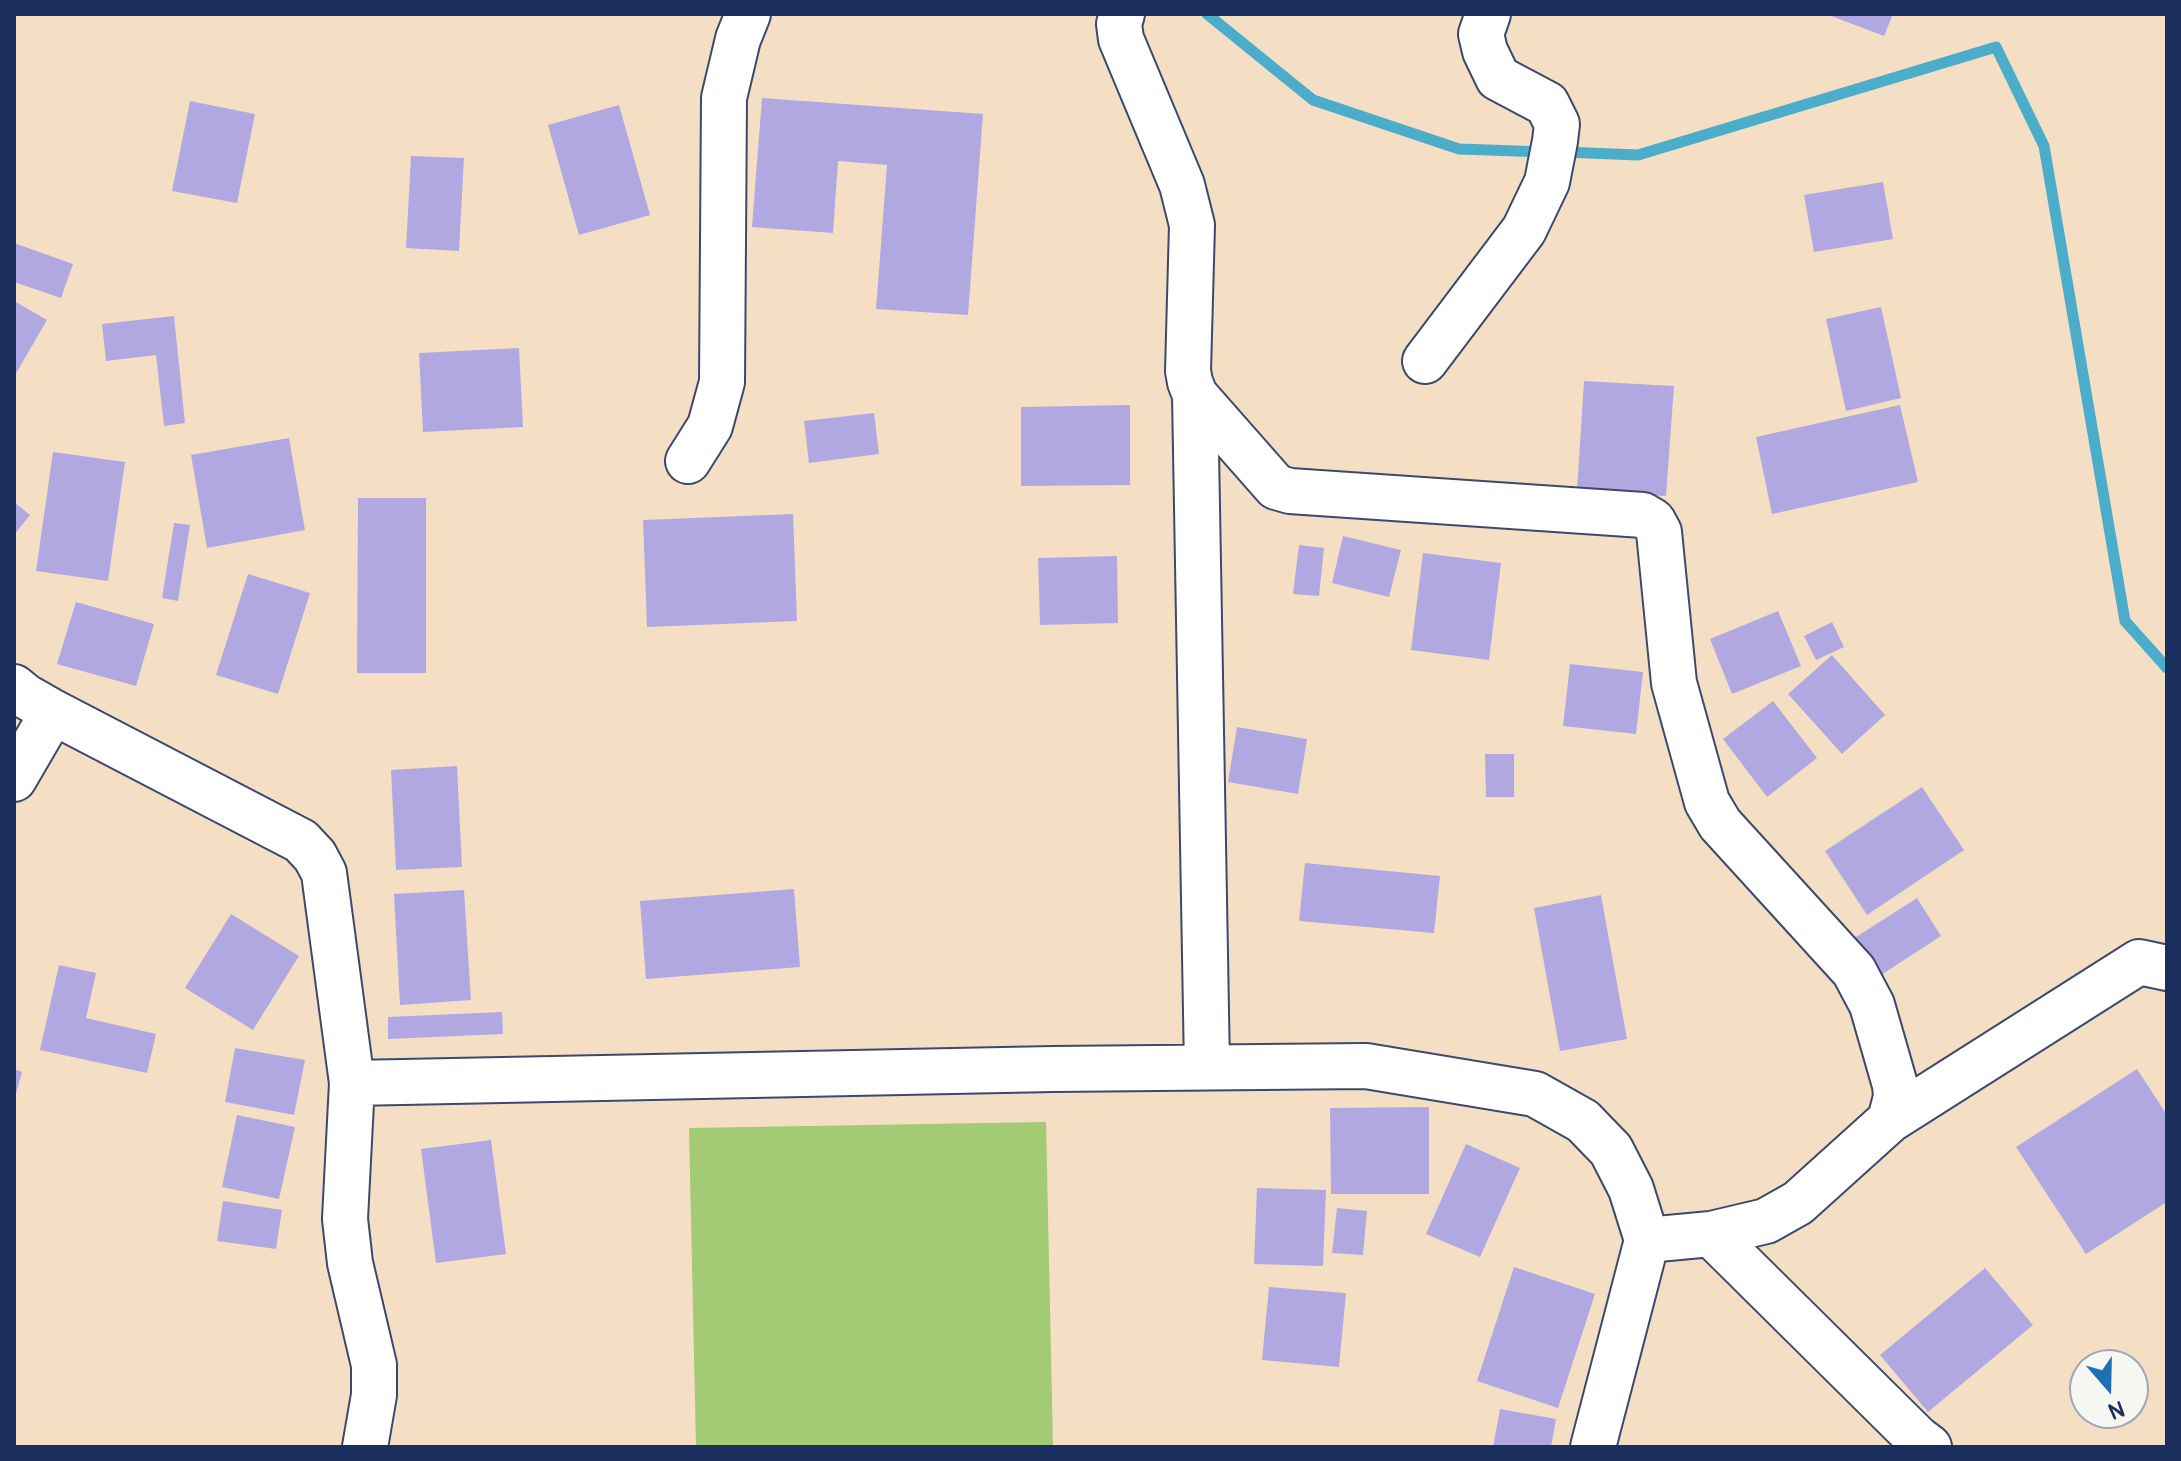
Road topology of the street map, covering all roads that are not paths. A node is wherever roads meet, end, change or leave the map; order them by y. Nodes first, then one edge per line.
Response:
1 (748, 14) edge
2 (1122, 14) edge
3 (1488, 14) edge
4 (1425, 361) dead end
5 (1195, 395) junction
6 (688, 461) dead end
7 (14, 687) edge
8 (53, 712) junction
9 (14, 779) edge
10 (2167, 968) edge
11 (1207, 1067) junction
12 (352, 1083) junction
13 (1890, 1120) junction
14 (1711, 1234) junction
15 (1647, 1240) junction
16 (365, 1447) edge
17 (1593, 1447) edge
18 (1929, 1447) edge

1 - 6 street
2 - 5 street
3 - 4 street
5 - 11 street
5 - 13 street
7 - 8 street
8 - 9 street
8 - 12 street
10 - 13 street
11 - 12 street
11 - 15 street
12 - 16 street
13 - 14 street
14 - 15 street
14 - 18 street
15 - 17 street

